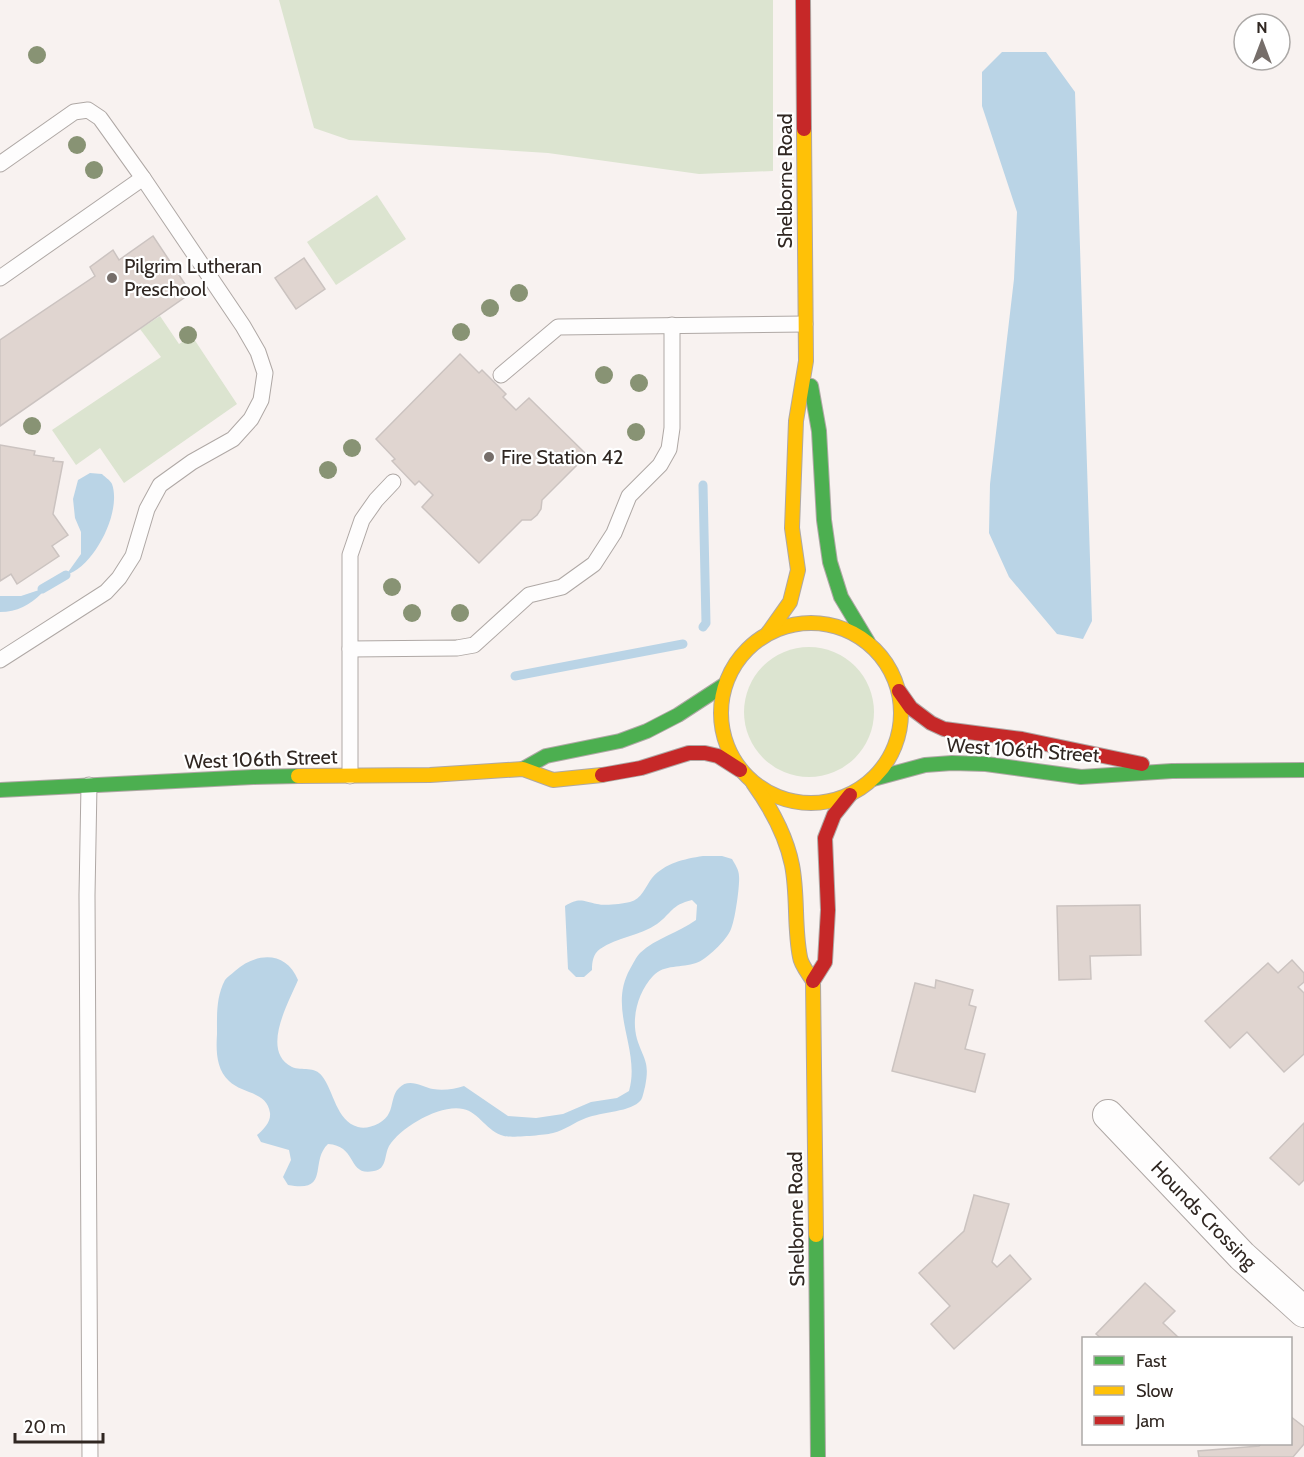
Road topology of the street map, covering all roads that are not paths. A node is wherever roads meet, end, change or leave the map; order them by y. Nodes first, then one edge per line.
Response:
1 (803, 0) edge
2 (0, 164) edge
3 (143, 177) junction
4 (0, 278) edge
5 (805, 324) junction
6 (672, 325) junction
7 (806, 361) junction
8 (501, 375) dead end
9 (393, 482) dead end
10 (768, 633) junction
11 (868, 642) junction
12 (350, 649) junction
13 (0, 660) edge
14 (724, 685) junction
15 (899, 691) junction
16 (523, 770) junction
17 (740, 770) junction
18 (1304, 770) edge
19 (1172, 771) junction
20 (350, 776) junction
21 (873, 779) junction
22 (753, 783) junction
23 (89, 785) junction
24 (0, 790) edge
25 (850, 795) junction
26 (813, 981) junction
27 (1108, 1115) dead end
28 (1304, 1312) edge
29 (90, 1457) edge
30 (818, 1457) edge

1 - 5 street, Shelborne Road
2 - 3 lane
3 - 4 lane
3 - 13 lane
5 - 6 lane
5 - 7 street, Shelborne Road
6 - 8 lane
6 - 12 lane
7 - 10 street, Shelborne Road
7 - 11 street, Shelborne Road
9 - 12 lane
10 - 11 street
10 - 14 street
11 - 15 street
12 - 20 lane
14 - 16 street, West 106th Street
14 - 17 street
15 - 19 street, West 106th Street
15 - 21 street
16 - 17 street, West 106th Street
16 - 20 street, West 106th Street
17 - 22 street
18 - 19 street, West 106th Street
19 - 21 street, West 106th Street
20 - 23 street, West 106th Street
21 - 25 street
22 - 25 street
22 - 26 street, Shelborne Road
23 - 24 street, West 106th Street
23 - 29 lane
25 - 26 street, Shelborne Road
26 - 30 street, Shelborne Road
27 - 28 street, Hounds Crossing

